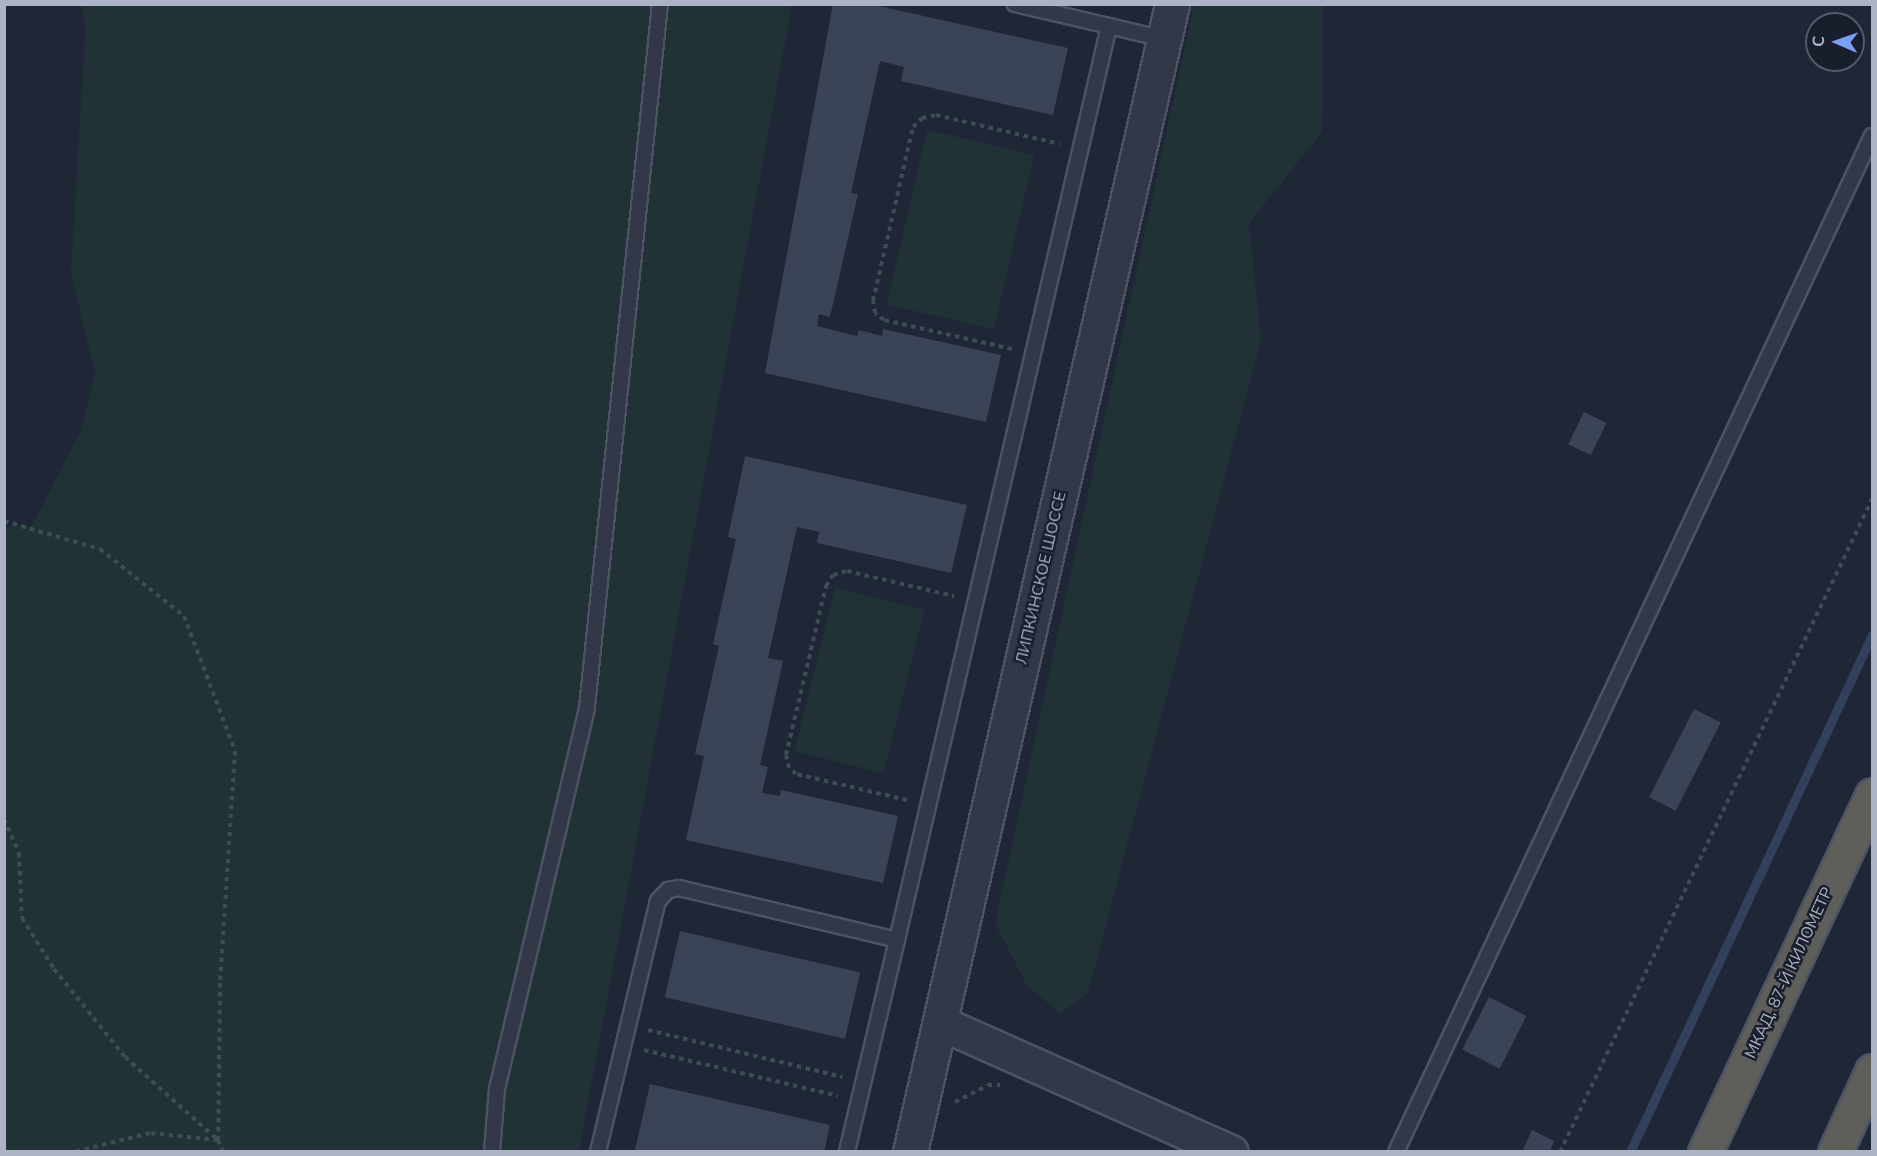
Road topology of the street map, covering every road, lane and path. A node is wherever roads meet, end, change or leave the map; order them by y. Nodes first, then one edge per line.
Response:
1 (660, 4) edge
2 (1015, 4) edge
3 (1172, 4) edge
4 (1109, 26) junction
5 (1164, 39) junction
6 (1872, 136) edge
7 (1080, 149) junction
8 (1033, 354) junction
9 (1872, 499) edge
10 (4, 521) edge
11 (976, 601) junction
12 (1872, 795) edge
13 (929, 805) junction
14 (4, 819) edge
15 (897, 940) junction
16 (943, 1024) junction
17 (628, 1025) junction
18 (624, 1045) junction
19 (1872, 1071) edge
20 (863, 1082) junction
21 (859, 1101) junction
22 (218, 1140) junction
23 (74, 1152) edge
24 (223, 1152) edge
25 (492, 1152) edge
26 (598, 1152) edge
27 (847, 1152) edge
28 (910, 1152) edge
29 (1231, 1152) edge
30 (1396, 1152) edge
31 (1560, 1152) edge
32 (1705, 1152) edge
33 (1835, 1152) edge

1 - 25 lane
2 - 4 lane
3 - 5 street, ЛИПКИНСКОЕ ШОССЕ
4 - 5 lane
4 - 7 lane
5 - 16 street, ЛИПКИНСКОЕ ШОССЕ
6 - 30 lane
7 - 8 lane
7 - 8 path
8 - 11 lane
9 - 31 path
10 - 22 path
11 - 13 lane
11 - 13 path
12 - 32 highway, МКАД, 87-Й КИЛОМЕТР
13 - 15 lane
14 - 22 path
15 - 17 lane
15 - 20 lane
16 - 28 street, ЛИПКИНСКОЕ ШОССЕ
16 - 29 street
17 - 18 lane
17 - 20 path
18 - 21 path
18 - 26 lane
19 - 33 highway
20 - 21 lane
21 - 27 lane
22 - 23 path
22 - 24 path

